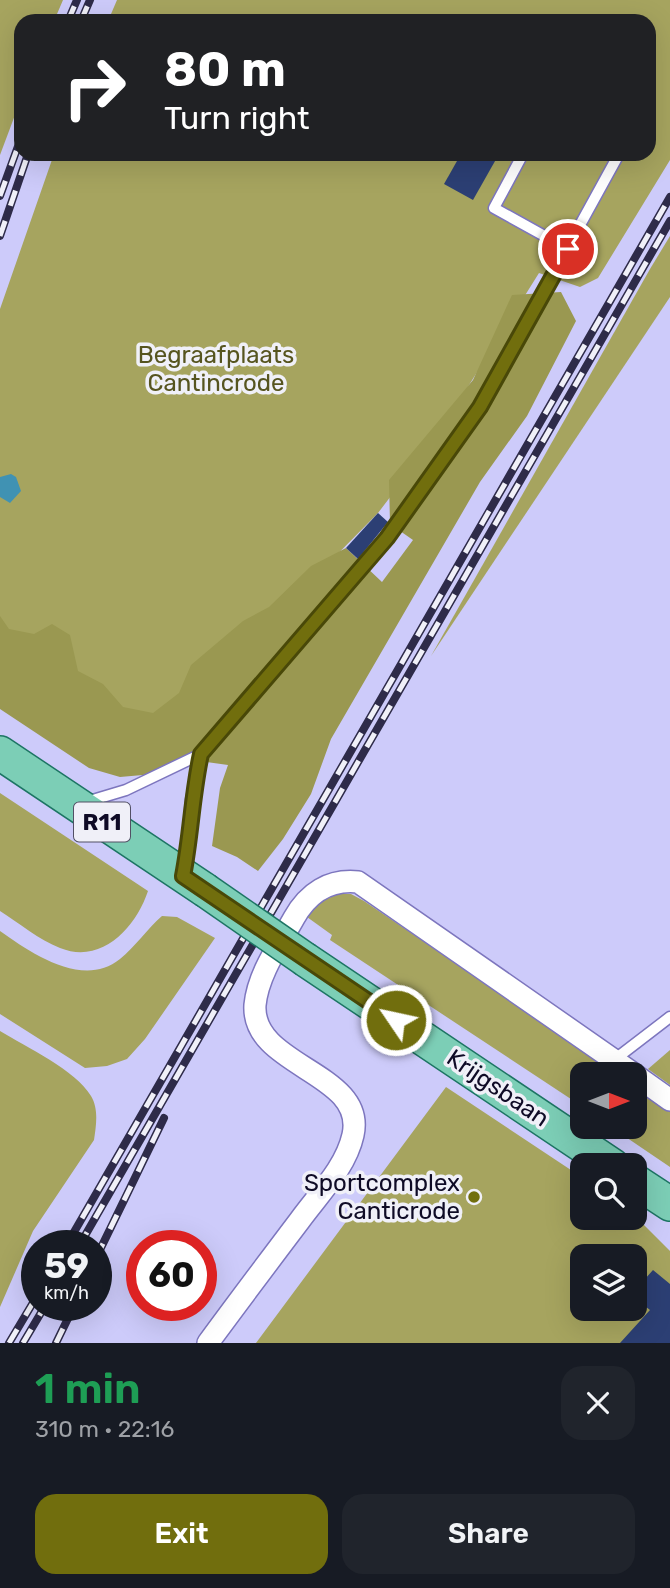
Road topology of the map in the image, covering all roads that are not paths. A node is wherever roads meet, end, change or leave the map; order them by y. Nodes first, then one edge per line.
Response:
1 (519, 161) edge
2 (616, 161) edge
3 (568, 249) junction
4 (0, 753) edge
5 (201, 754) junction
6 (76, 805) junction
7 (194, 883) junction
8 (670, 1017) edge
9 (614, 1060) junction
10 (617, 1062) edge
11 (648, 1084) edge
12 (670, 1100) edge
13 (594, 1153) edge
14 (647, 1189) edge
15 (670, 1204) edge
16 (208, 1343) edge

1 - 3 lane
2 - 3 lane
3 - 5 lane
4 - 6 main road, Krijgsbaan / R11
5 - 6 lane
5 - 7 lane
6 - 7 main road, Krijgsbaan / R11
7 - 13 main road, Krijgsbaan / R11, bridge
8 - 9 lane
9 - 10 street
9 - 16 street
11 - 12 street
14 - 15 main road

